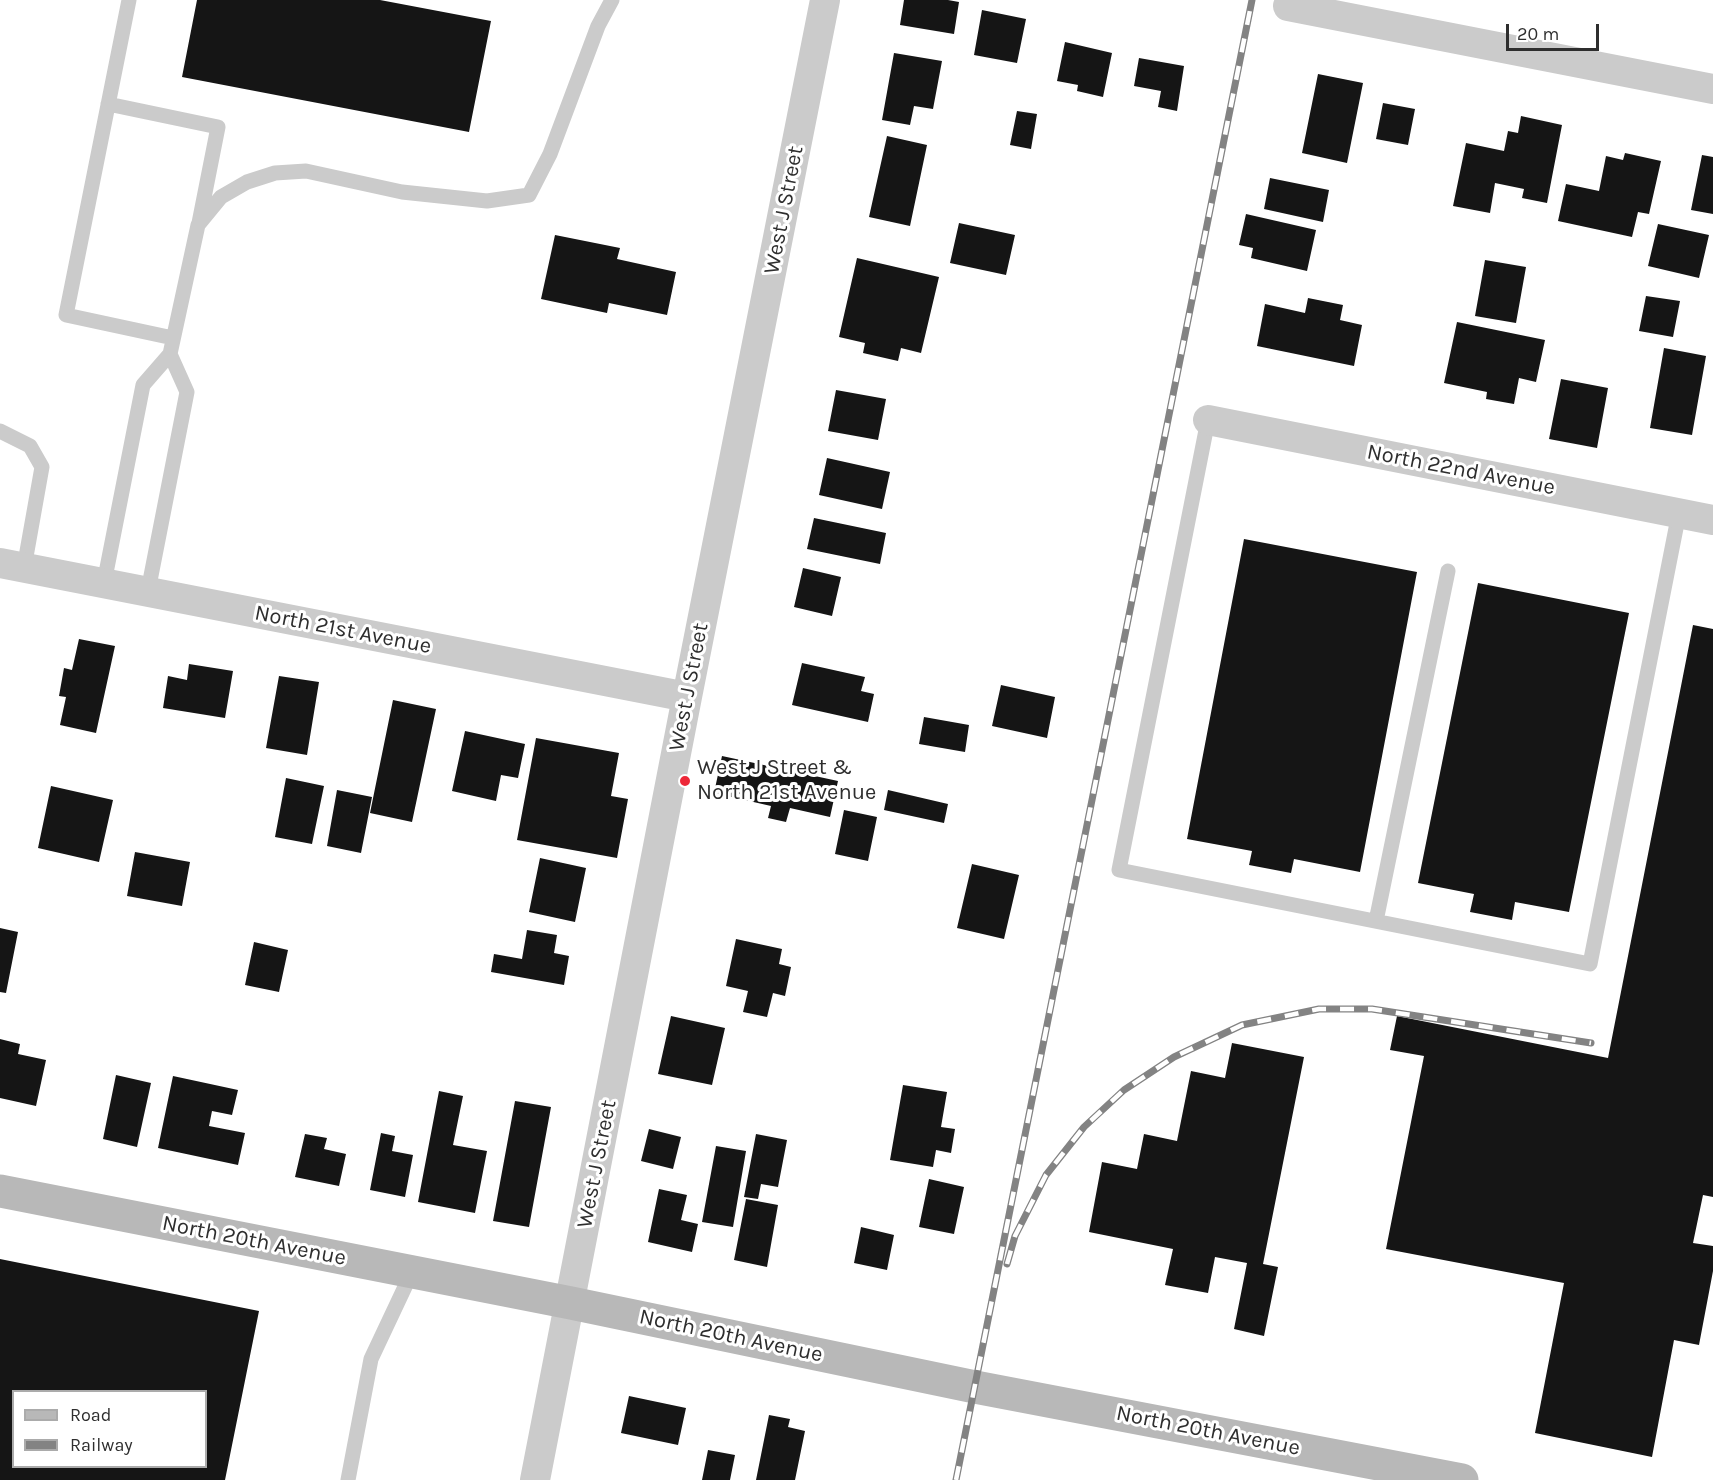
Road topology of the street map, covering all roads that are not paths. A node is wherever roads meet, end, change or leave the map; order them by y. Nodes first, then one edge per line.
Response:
1 (129, 0) edge
2 (612, 0) edge
3 (825, 0) edge
4 (1288, 6) dead end
5 (1713, 89) edge
6 (108, 104) junction
7 (198, 225) junction
8 (171, 346) junction
9 (1208, 420) joint
10 (0, 431) edge
11 (1679, 513) junction
12 (1713, 520) edge
13 (12, 566) edge
14 (1448, 571) dead end
15 (104, 583) junction
16 (148, 591) junction
17 (687, 697) junction
18 (1376, 921) junction
19 (0, 1191) edge
20 (412, 1272) junction
21 (571, 1303) junction
22 (348, 1480) edge
23 (536, 1480) edge
24 (1462, 1480) edge

1 - 6 lane
2 - 7 lane
3 - 17 street, West J Street
4 - 5 street
6 - 7 lane
6 - 8 lane
7 - 8 lane
8 - 15 lane
8 - 16 lane
9 - 11 street, North 22nd Avenue
9 - 18 lane
10 - 13 lane
11 - 12 street, North 22nd Avenue
11 - 18 lane
13 - 15 street, North 21st Avenue
14 - 18 lane
15 - 16 street, North 21st Avenue
16 - 17 street, North 21st Avenue
17 - 21 street, West J Street
19 - 20 street, North 20th Avenue
20 - 21 street, North 20th Avenue
20 - 22 lane
21 - 23 street, West J Street
21 - 24 street, North 20th Avenue

